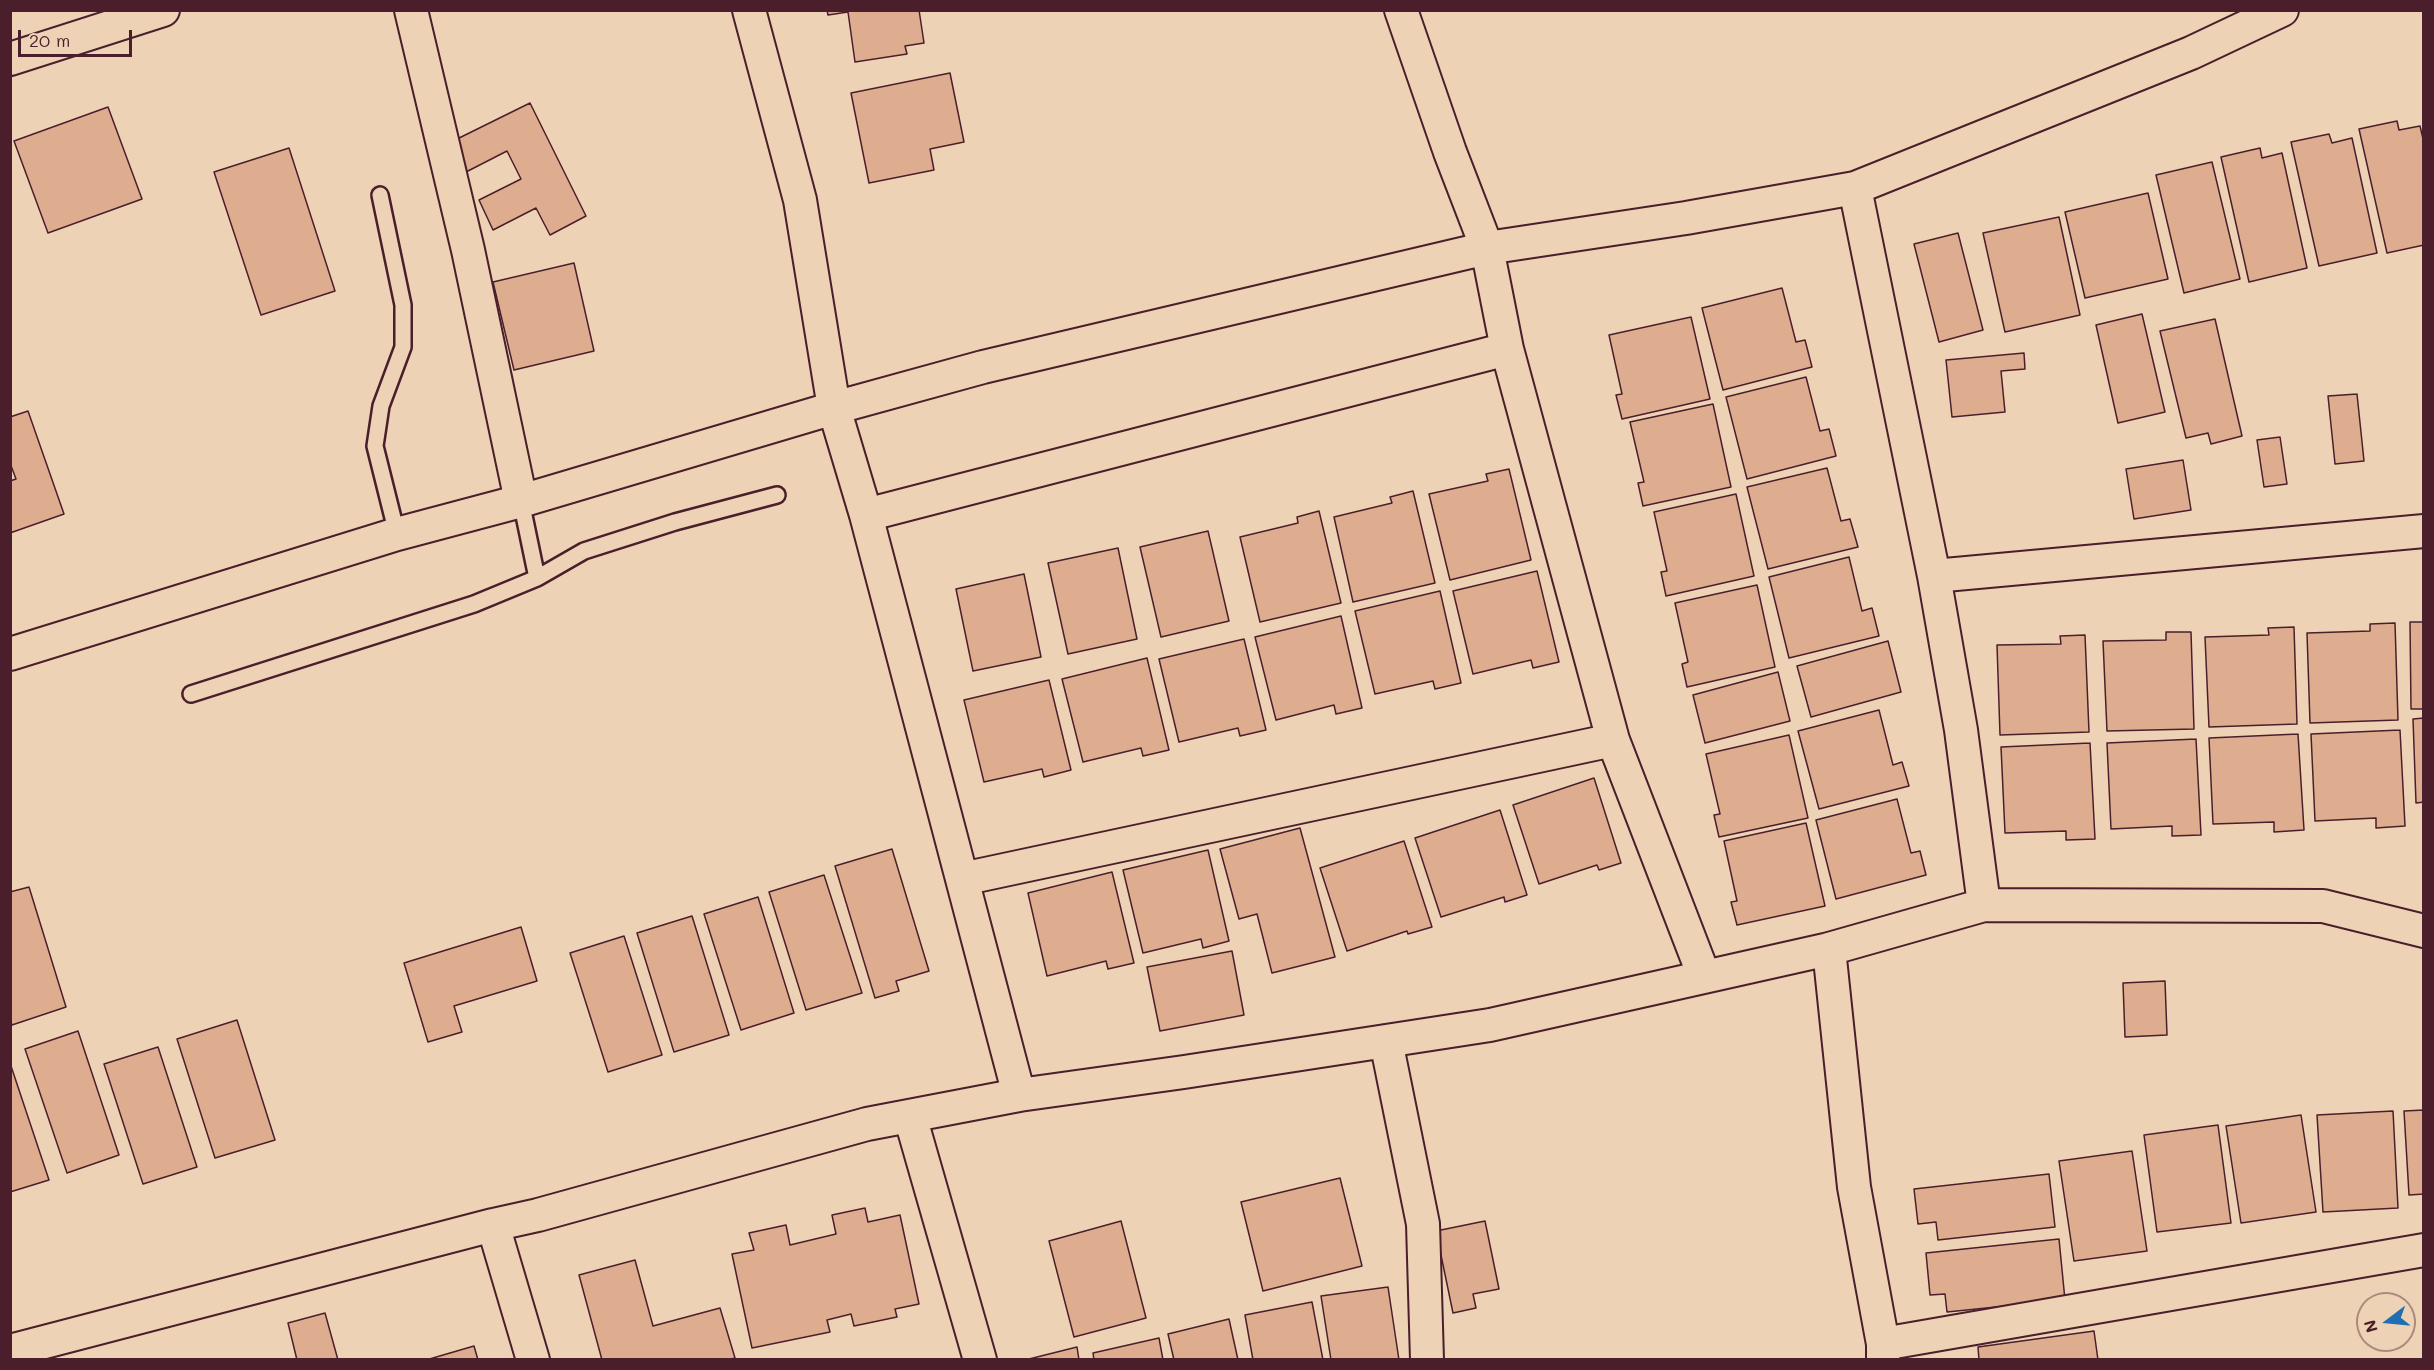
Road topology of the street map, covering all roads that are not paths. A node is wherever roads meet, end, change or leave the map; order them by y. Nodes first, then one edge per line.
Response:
1 (162, 10) edge
2 (411, 10) edge
3 (749, 10) edge
4 (1401, 10) edge
5 (2282, 10) edge
6 (10, 59) edge
7 (1855, 188) junction
8 (380, 195) dead end
9 (1487, 248) junction
10 (1507, 349) junction
11 (834, 408) junction
12 (777, 495) dead end
13 (521, 501) junction
14 (866, 515) junction
15 (2424, 531) edge
16 (397, 534) junction
17 (1934, 576) junction
18 (537, 578) junction
19 (10, 654) edge
20 (191, 694) dead end
21 (1613, 740) junction
22 (962, 879) junction
23 (1984, 904) junction
24 (2424, 931) edge
25 (1829, 949) junction
26 (1704, 976) junction
27 (1386, 1041) junction
28 (1019, 1095) junction
29 (910, 1116) junction
30 (493, 1225) junction
31 (2424, 1250) edge
32 (10, 1351) edge
33 (1883, 1352) edge
34 (533, 1359) edge
35 (980, 1359) edge
36 (1427, 1359) edge

1 - 6 street
2 - 13 street
3 - 11 street
4 - 9 street
5 - 7 street
7 - 9 street
7 - 17 street
8 - 16 lane
9 - 10 street
9 - 11 street
10 - 14 street
10 - 21 street
11 - 13 street
11 - 14 street
12 - 18 lane
13 - 16 street
13 - 18 lane
14 - 22 street
15 - 17 street
16 - 19 street
17 - 23 street
18 - 20 lane
21 - 22 street
21 - 26 street
22 - 28 street
23 - 24 street
23 - 25 street
25 - 26 street
25 - 33 street
26 - 27 street
27 - 28 street
27 - 36 street
28 - 29 street
29 - 30 street
29 - 35 street
30 - 32 street
30 - 34 street
31 - 33 street

